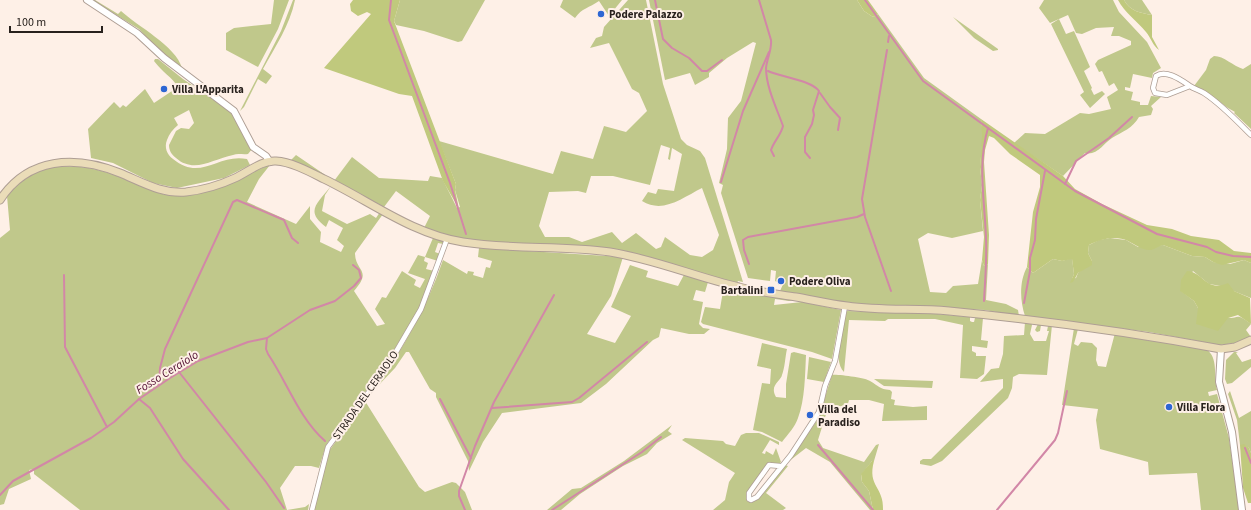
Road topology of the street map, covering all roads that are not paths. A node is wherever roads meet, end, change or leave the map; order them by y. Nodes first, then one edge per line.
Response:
1 (87, 0) edge
2 (1190, 86) junction
3 (1251, 135) edge
4 (270, 162) junction
5 (0, 200) edge
6 (447, 239) junction
7 (845, 306) junction
8 (1251, 340) edge
9 (1221, 349) junction
10 (780, 466) junction
11 (312, 510) edge
12 (1242, 510) edge

1 - 4 street
2 - 2 street
2 - 3 street
4 - 5 main road
4 - 6 main road
6 - 7 main road
6 - 11 street, STRADA DEL CERAIOLO
7 - 9 main road
7 - 10 street
8 - 9 main road
9 - 12 street
10 - 10 street

